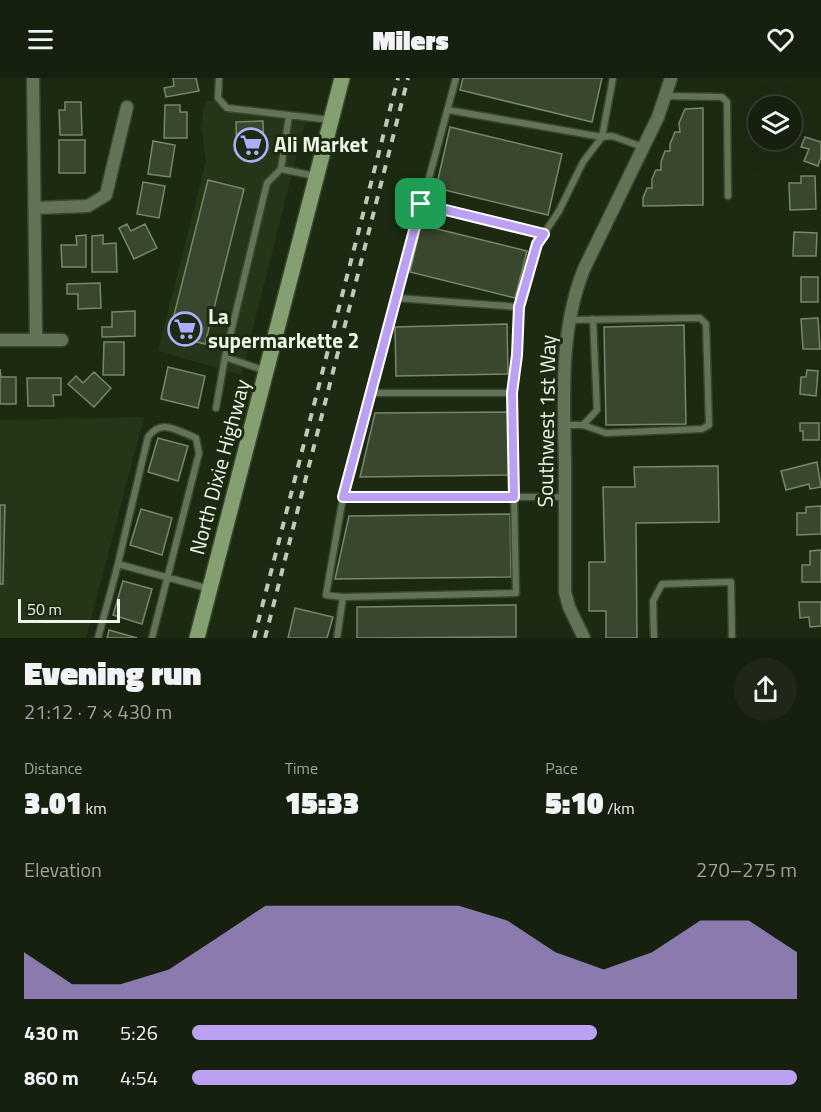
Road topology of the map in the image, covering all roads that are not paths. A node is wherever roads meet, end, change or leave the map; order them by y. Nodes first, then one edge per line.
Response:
1 (33, 78) edge
2 (219, 78) edge
3 (342, 78) edge
4 (456, 78) edge
5 (613, 78) edge
6 (671, 78) edge
7 (665, 96) junction
8 (127, 106) dead end
9 (448, 110) junction
10 (289, 115) junction
11 (331, 120) junction
12 (602, 137) junction
13 (644, 147) junction
14 (281, 169) junction
15 (317, 176) junction
16 (728, 196) dead end
17 (421, 204) junction
18 (35, 208) junction
19 (544, 234) junction
20 (396, 298) junction
21 (519, 307) junction
22 (593, 319) junction
23 (569, 320) junction
24 (36, 338) junction
25 (0, 340) edge
26 (62, 340) dead end
27 (225, 357) junction
28 (266, 371) junction
29 (371, 393) junction
30 (512, 393) junction
31 (216, 408) dead end
32 (564, 425) junction
33 (583, 425) junction
34 (343, 497) junction
35 (514, 497) junction
36 (565, 497) junction
37 (118, 564) junction
38 (167, 577) junction
39 (210, 588) junction
40 (343, 597) junction
41 (98, 638) edge
42 (152, 638) edge
43 (197, 638) edge
44 (338, 638) edge
45 (584, 638) edge
46 (654, 638) edge
47 (732, 638) edge

1 - 18 street
2 - 10 lane
3 - 11 main road, North Dixie Highway
4 - 9 lane
5 - 12 lane
6 - 7 street, Southwest 1st Way
7 - 13 street, Southwest 1st Way
7 - 16 lane
8 - 18 street
9 - 12 lane
9 - 17 lane
10 - 11 lane
10 - 14 lane
11 - 15 main road, North Dixie Highway
12 - 13 lane
12 - 19 lane
13 - 23 street, Southwest 1st Way
14 - 15 lane
14 - 27 lane
15 - 28 main road, North Dixie Highway
17 - 19 lane
17 - 20 lane
18 - 24 street
19 - 21 lane
20 - 21 lane
20 - 29 lane
21 - 30 lane
22 - 23 lane
22 - 33 lane
22 - 33 lane
23 - 32 street, Southwest 1st Way
24 - 25 street
24 - 26 street
27 - 28 lane
27 - 31 lane
28 - 39 main road, North Dixie Highway
29 - 30 lane
29 - 34 lane
30 - 35 lane
32 - 33 lane
32 - 36 street, Southwest 1st Way
34 - 35 lane
34 - 40 lane
35 - 36 lane
35 - 40 lane
36 - 45 street, Southwest 1st Way
37 - 38 lane
37 - 38 lane
37 - 41 lane
38 - 39 lane
38 - 42 lane
39 - 43 main road, North Dixie Highway
40 - 44 lane
46 - 47 lane

